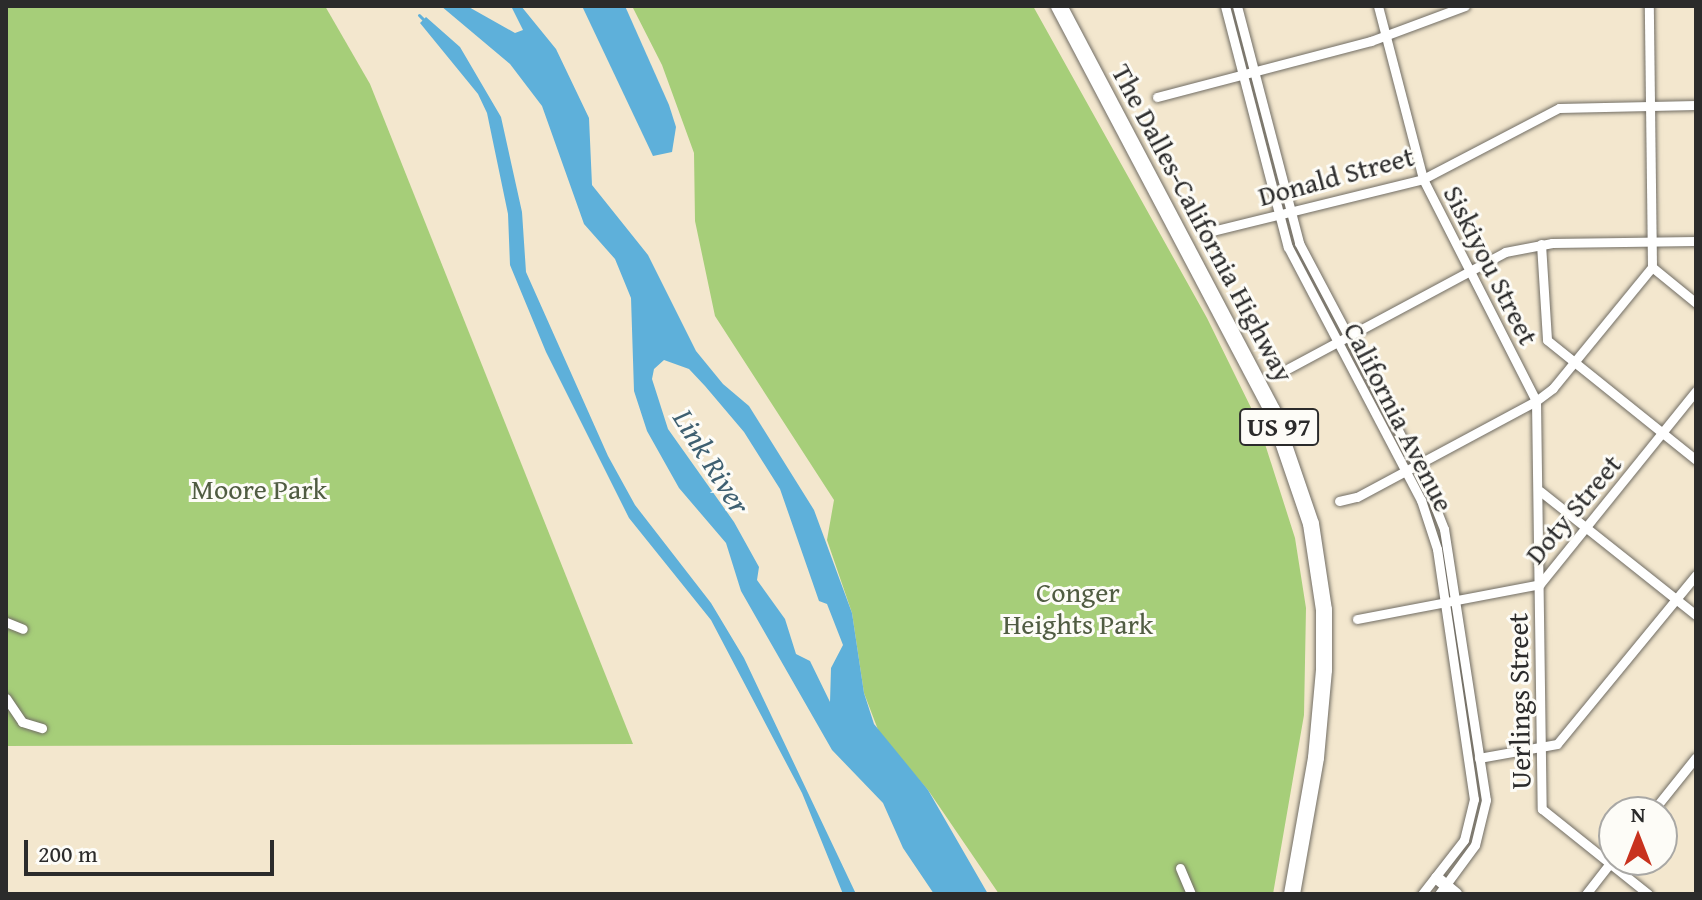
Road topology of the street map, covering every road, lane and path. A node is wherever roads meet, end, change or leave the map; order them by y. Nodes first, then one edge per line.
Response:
1 (1059, 6) edge
2 (1225, 6) edge
3 (1237, 6) edge
4 (1378, 6) edge
5 (1465, 6) edge
6 (1649, 6) edge
7 (1386, 36) junction
8 (1248, 73) junction
9 (1157, 97) dead end
10 (1651, 105) junction
11 (1696, 105) edge
12 (1423, 179) junction
13 (1290, 212) junction
14 (1279, 214) junction
15 (1212, 231) dead end
16 (1696, 241) edge
17 (1653, 243) junction
18 (1541, 244) junction
19 (1652, 267) junction
20 (1467, 274) junction
21 (1696, 303) edge
22 (1348, 337) junction
23 (1337, 342) junction
24 (1572, 362) junction
25 (1289, 368) dead end
26 (1696, 391) edge
27 (1536, 401) junction
28 (1664, 433) junction
29 (1696, 460) edge
30 (1416, 465) junction
31 (1406, 471) junction
32 (1540, 491) junction
33 (1339, 501) dead end
34 (1587, 529) junction
35 (1696, 575) edge
36 (1540, 584) junction
37 (1457, 599) junction
38 (1676, 599) junction
39 (1446, 602) junction
40 (1696, 615) edge
41 (1357, 619) dead end
42 (6, 622) edge
43 (23, 629) dead end
44 (6, 698) edge
45 (42, 728) dead end
46 (1539, 748) junction
47 (1483, 757) junction
48 (1696, 757) edge
49 (1472, 760) junction
50 (1665, 796) edge
51 (1598, 851) edge
52 (1180, 868) dead end
53 (1600, 876) edge
54 (1628, 876) edge
55 (1444, 888) edge
56 (1191, 894) edge
57 (1292, 894) edge
58 (1422, 894) edge
59 (1586, 894) edge
60 (1648, 894) edge

1 - 57 highway, The Dalles-California Highway / US 97
2 - 8 street, California Avenue
3 - 8 street, California Avenue
4 - 7 street, Siskiyou Street
5 - 7 street
6 - 10 street
7 - 8 street
7 - 12 street, Siskiyou Street
8 - 9 street
8 - 13 street, California Avenue
8 - 14 street, California Avenue
10 - 11 street, Donald Street
10 - 12 street, Donald Street
10 - 17 street
12 - 13 street, Donald Street
12 - 20 street, Siskiyou Street
13 - 14 street, Donald Street
13 - 22 street, California Avenue
14 - 15 street, Donald Street
14 - 23 street, California Avenue
16 - 17 street
17 - 18 street
17 - 19 street
18 - 20 street
18 - 24 street
19 - 21 street
19 - 24 street
20 - 22 street
20 - 27 street, Siskiyou Street
22 - 23 street
22 - 30 street, California Avenue
23 - 25 street
23 - 31 street, California Avenue
24 - 27 street
24 - 28 street
26 - 28 street, Doty Street
27 - 30 street
27 - 32 street, Uerlings Street
28 - 29 street
28 - 34 street, Doty Street
30 - 31 street
30 - 37 street, California Avenue
31 - 33 street
31 - 39 street, California Avenue
32 - 34 street
32 - 36 street, Uerlings Street
34 - 36 street, Doty Street
34 - 38 street
35 - 38 street
36 - 37 street, Doty Street
36 - 46 street, Uerlings Street
37 - 39 street, Doty Street
37 - 47 street, California Avenue
38 - 40 street
38 - 46 street
39 - 41 street, Doty Street
39 - 49 street, California Avenue
42 - 43 street
44 - 45 street
46 - 47 street
46 - 51 street, Uerlings Street
47 - 49 street
47 - 55 street, California Avenue
48 - 50 street
49 - 55 street, California Avenue
52 - 56 street
53 - 59 street
54 - 60 street
55 - 58 street, California Avenue

